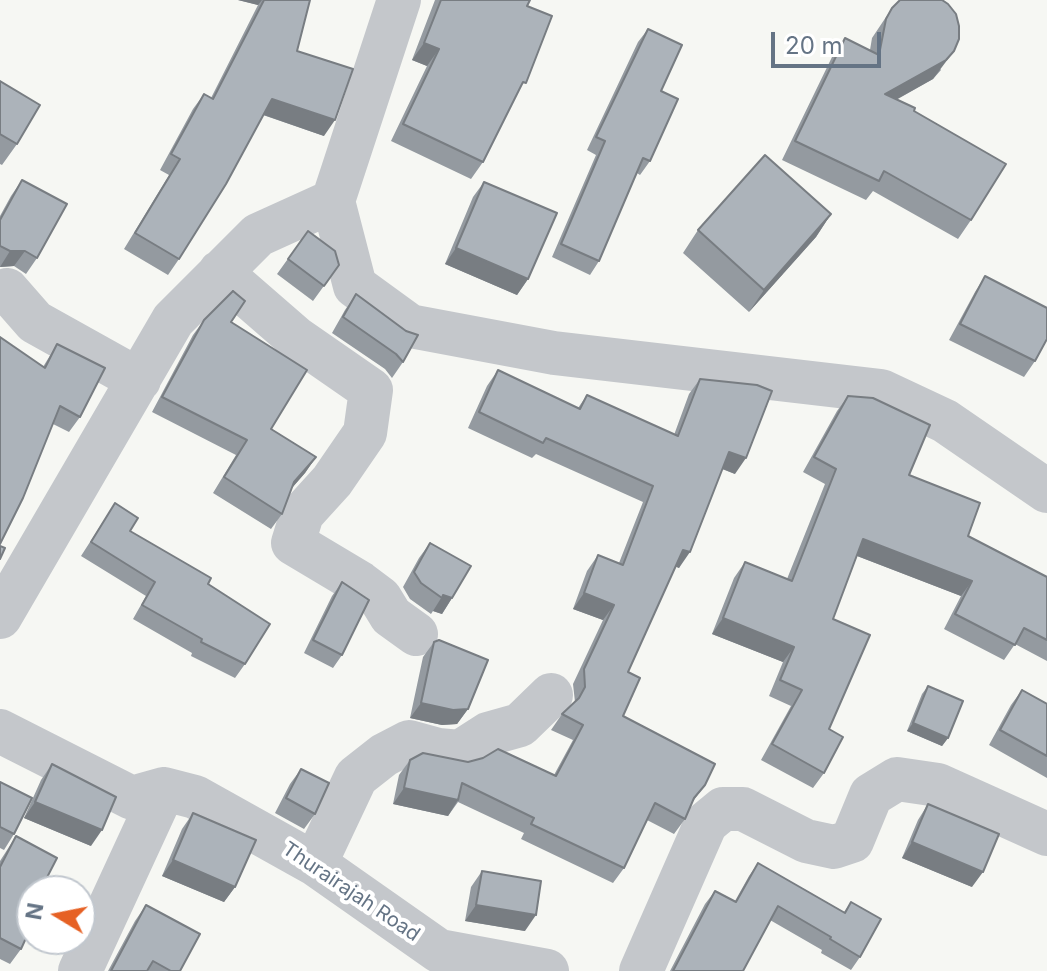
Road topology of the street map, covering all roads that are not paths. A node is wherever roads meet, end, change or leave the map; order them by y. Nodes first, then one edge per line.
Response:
1 (399, 0) edge
2 (333, 201) junction
3 (220, 272) junction
4 (7, 290) dead end
5 (139, 380) junction
6 (1047, 491) edge
7 (0, 617) edge
8 (416, 634) dead end
9 (551, 695) dead end
10 (0, 731) edge
11 (164, 789) junction
12 (1047, 834) edge
13 (315, 864) junction
14 (80, 971) edge
15 (547, 971) edge
16 (641, 971) edge

1 - 2 street
2 - 3 street
2 - 6 street
3 - 5 street
3 - 8 street
4 - 5 street
5 - 7 street
9 - 13 street
10 - 11 street
11 - 13 street, Thurairajah Road
11 - 14 street
12 - 16 street
13 - 15 street, Thurairajah Road

